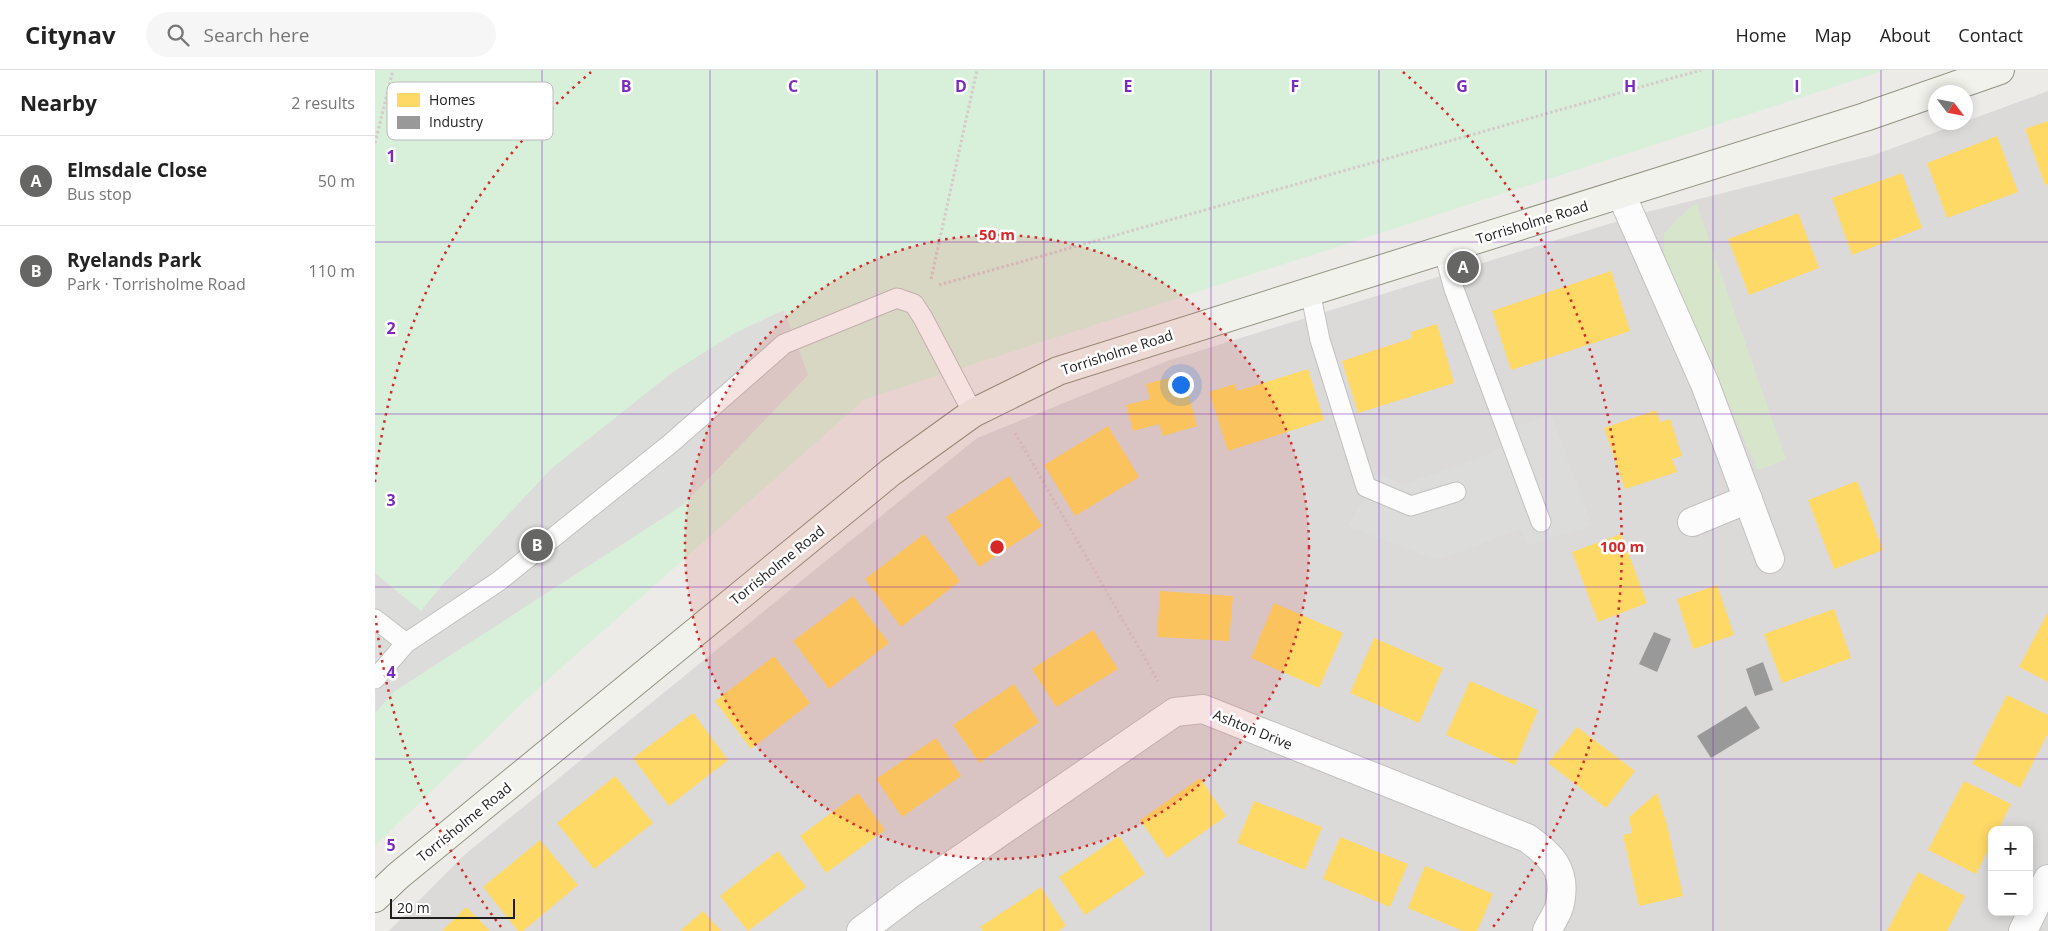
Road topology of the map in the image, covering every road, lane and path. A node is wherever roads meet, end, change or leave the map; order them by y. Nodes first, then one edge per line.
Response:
1 (977, 70) edge
2 (1701, 70) edge
3 (2000, 70) edge
4 (387, 94) edge
5 (375, 143) edge
6 (1621, 194) junction
7 (1443, 249) junction
8 (938, 285) dead end
9 (929, 288) dead end
10 (1311, 291) junction
11 (985, 407) junction
12 (1456, 492) dead end
13 (1748, 498) junction
14 (1541, 522) dead end
15 (1692, 522) dead end
16 (1770, 560) dead end
17 (375, 619) edge
18 (406, 643) junction
19 (375, 679) edge
20 (1175, 712) junction
21 (2048, 879) edge
22 (375, 898) edge
23 (2034, 923) edge
24 (861, 931) edge
25 (1547, 931) edge

1 - 9 path
2 - 8 path
3 - 6 main road, Torrisholme Road
4 - 5 path
6 - 7 main road, Torrisholme Road
6 - 13 street
7 - 10 main road, Torrisholme Road
7 - 14 lane
10 - 11 main road, Torrisholme Road
10 - 12 lane
11 - 18 lane
11 - 20 path
11 - 22 main road, Torrisholme Road
13 - 15 street
13 - 16 street
17 - 18 lane
18 - 19 lane
20 - 24 street, Ashton Drive
20 - 25 street, Ashton Drive
21 - 23 street

